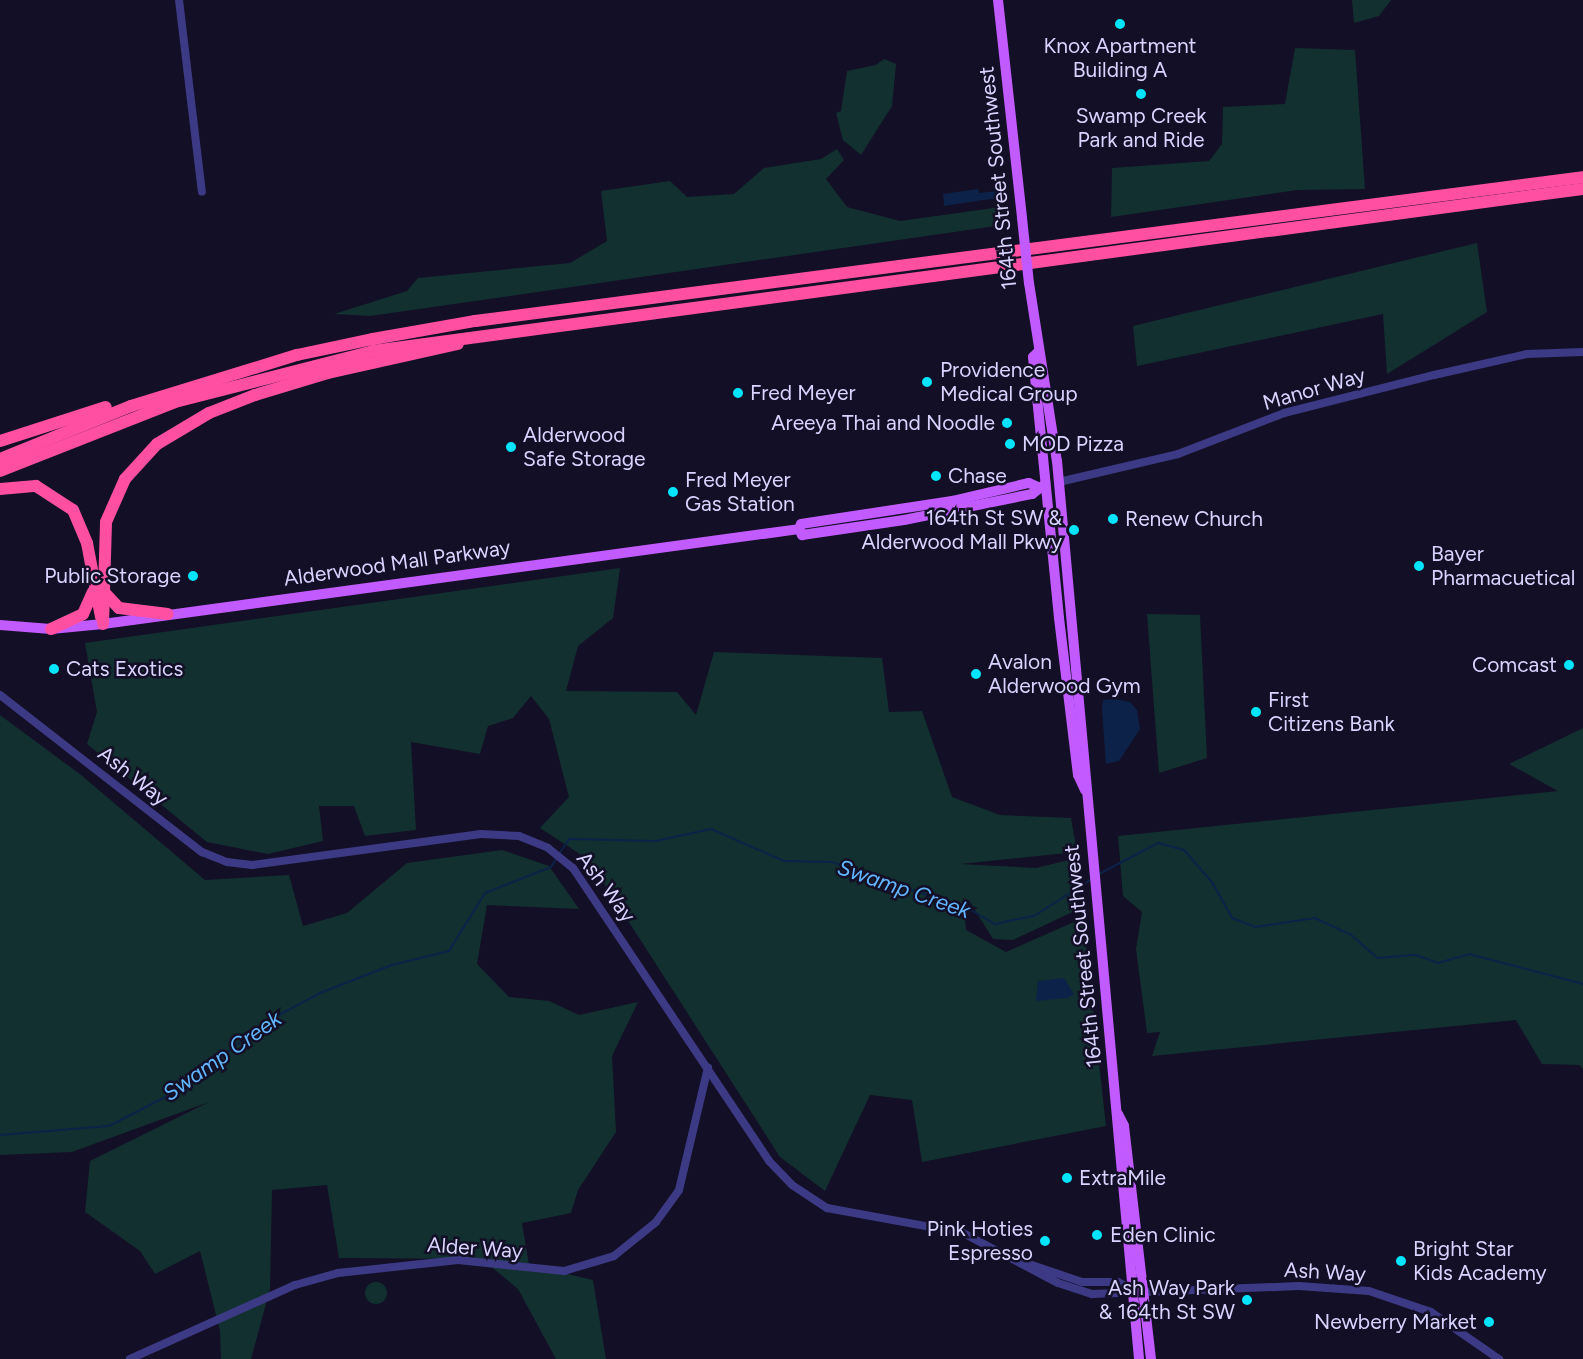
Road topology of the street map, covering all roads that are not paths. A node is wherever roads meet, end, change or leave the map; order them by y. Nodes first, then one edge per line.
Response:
1 (178, 0) edge
2 (998, 0) edge
3 (1583, 177) edge
4 (1583, 189) edge
5 (202, 192) dead end
6 (529, 328) junction
7 (1038, 352) junction
8 (1583, 352) edge
9 (227, 375) junction
10 (0, 441) edge
11 (0, 459) edge
12 (0, 471) edge
13 (1059, 482) junction
14 (1043, 486) junction
15 (0, 489) edge
16 (98, 589) junction
17 (168, 614) junction
18 (102, 624) junction
19 (0, 625) edge
20 (51, 628) junction
21 (0, 695) edge
22 (1086, 793) junction
23 (708, 1067) junction
24 (1118, 1114) junction
25 (1132, 1289) junction
26 (1143, 1289) junction
27 (130, 1359) edge
28 (1139, 1359) edge
29 (1150, 1359) edge
30 (1499, 1359) edge

1 - 5 street
2 - 7 main road, 164th Street Southwest, bridge
3 - 9 highway
4 - 6 highway
6 - 12 highway
6 - 16 highway
7 - 13 main road, 164th Street Southwest
7 - 14 main road, 164th Street Southwest
8 - 13 street, Manor Way
9 - 10 highway
9 - 11 highway
13 - 14 main road, Alderwood Mall Parkway
13 - 22 main road, 164th Street Southwest
14 - 17 main road, Alderwood Mall Parkway
14 - 22 main road, 164th Street Southwest
15 - 16 highway
16 - 17 highway
16 - 18 highway
16 - 20 highway
17 - 18 main road, Alderwood Mall Parkway
18 - 20 main road, Alderwood Mall Parkway
19 - 20 main road, Alderwood Mall Parkway
21 - 23 street, Ash Way
22 - 24 main road, 164th Street Southwest
23 - 25 street, Ash Way
23 - 27 street, Alder Way
24 - 25 main road, 164th Street Southwest
24 - 26 main road, 164th Street Southwest
25 - 26 street, Ash Way
25 - 28 main road, 164th Street Southwest
26 - 29 main road, 164th Street Southwest
26 - 30 street, Ash Way

